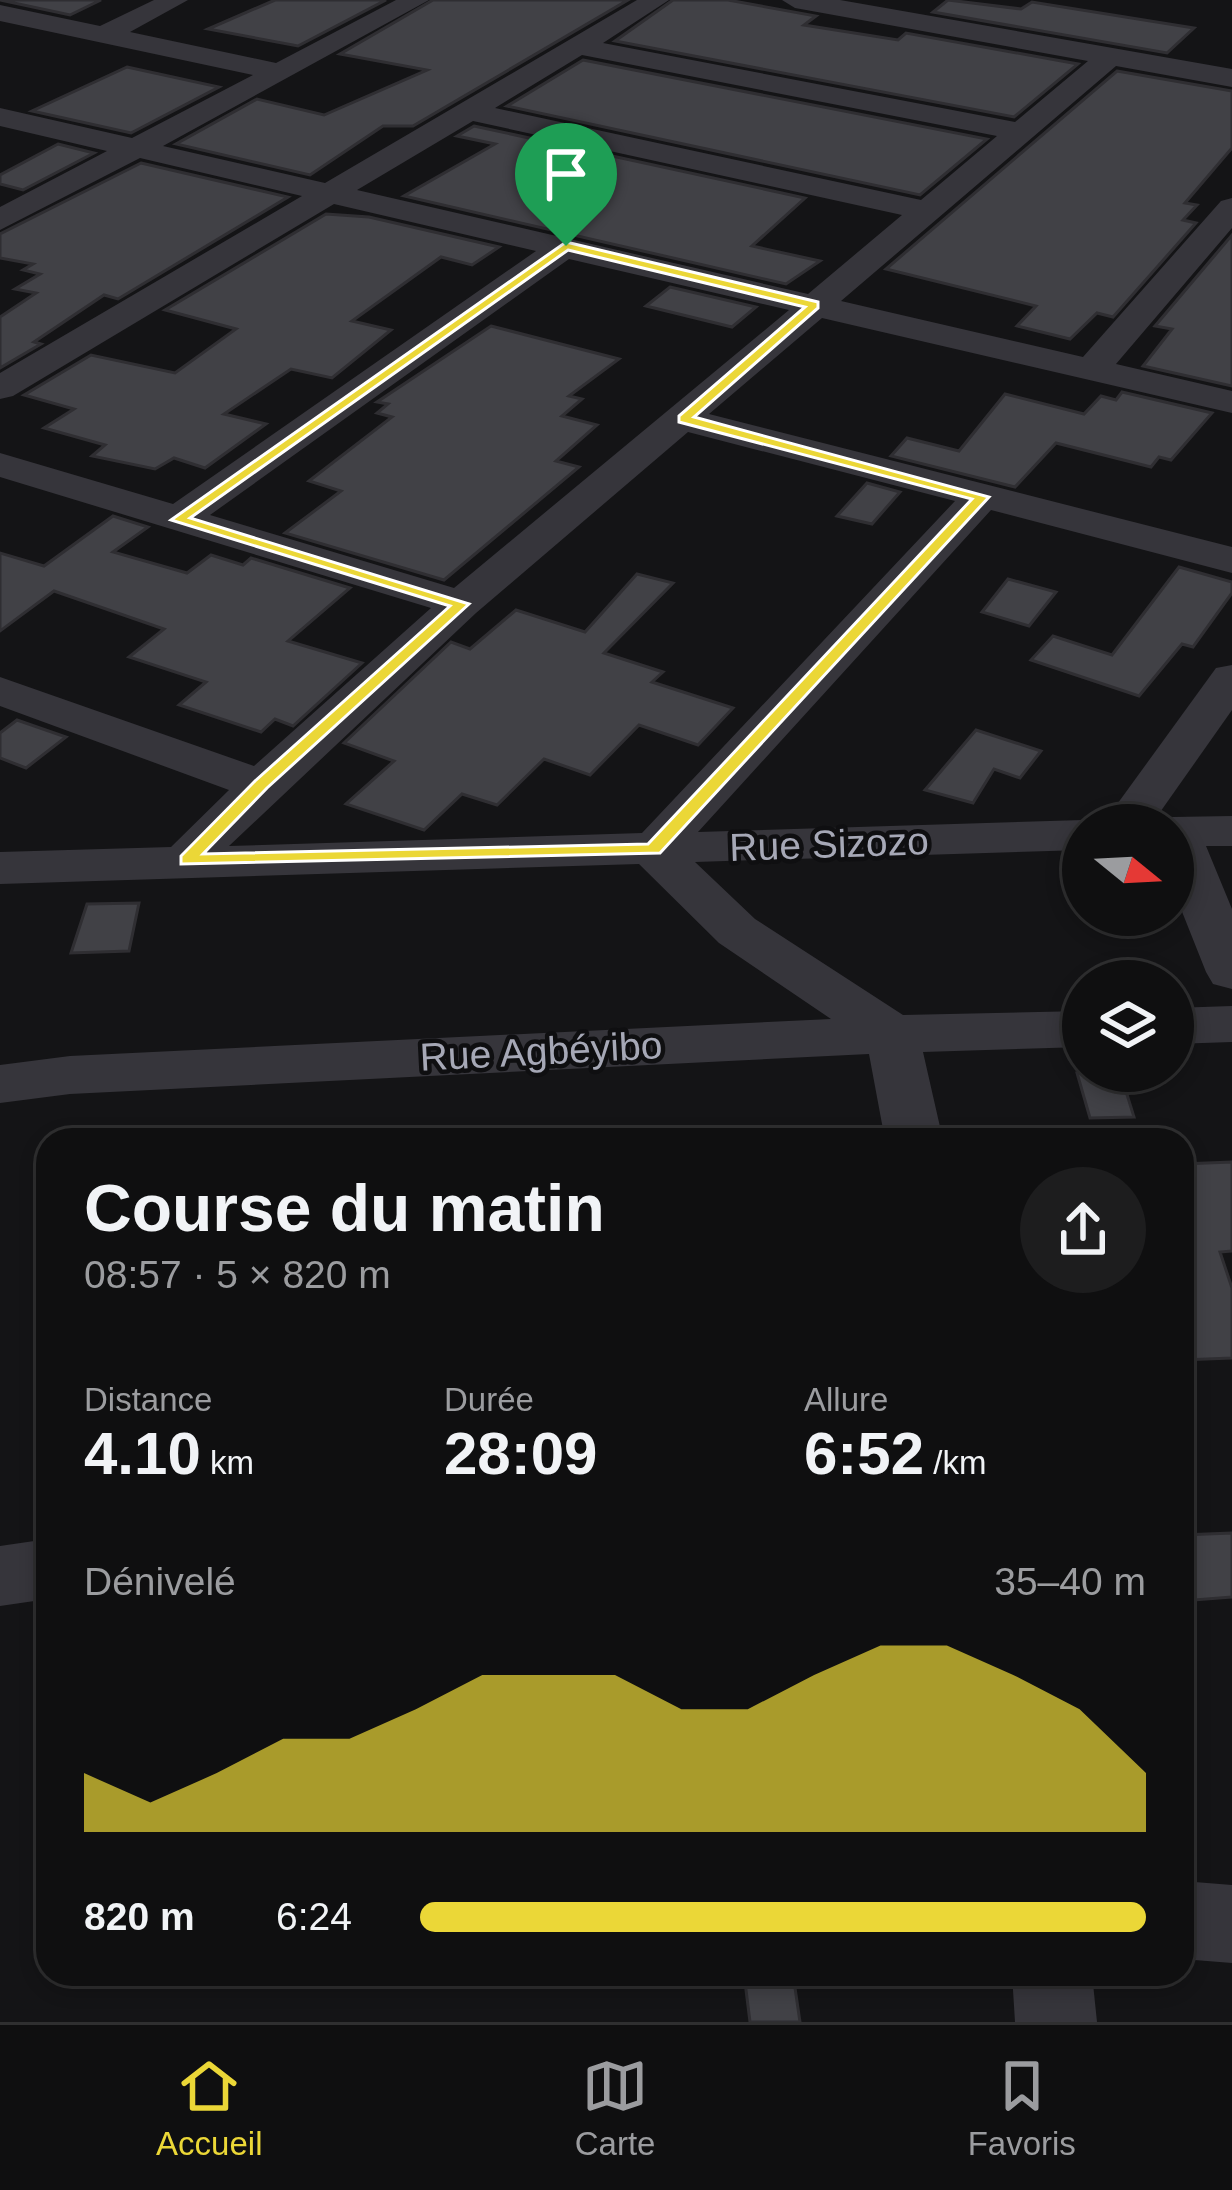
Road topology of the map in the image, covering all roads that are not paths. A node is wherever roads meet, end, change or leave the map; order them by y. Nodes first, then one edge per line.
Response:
1 (176, 0) edge
2 (416, 0) edge
3 (656, 0) edge
4 (795, 0) edge
5 (921, 0) edge
6 (0, 13) edge
7 (897, 18) junction
8 (103, 35) junction
9 (576, 46) junction
10 (1112, 56) junction
11 (278, 72) junction
12 (1232, 78) edge
13 (469, 111) junction
14 (0, 117) edge
15 (1021, 133) junction
16 (138, 149) junction
17 (334, 191) junction
18 (1232, 208) edge
19 (927, 211) junction
20 (0, 220) edge
21 (566, 246) junction
22 (814, 305) junction
23 (1091, 370) junction
24 (0, 388) edge
25 (1232, 402) edge
26 (684, 419) junction
27 (0, 466) edge
28 (982, 497) junction
29 (178, 520) junction
30 (1232, 560) edge
31 (461, 604) junction
32 (1232, 678) edge
33 (0, 691) edge
34 (261, 785) junction
35 (1171, 804) edge
36 (1194, 830) edge
37 (1232, 831) edge
38 (1062, 836) edge
39 (653, 850) junction
40 (187, 860) junction
41 (0, 868) edge
42 (1194, 899) edge
43 (1232, 972) edge
44 (1232, 1024) edge
45 (1194, 1025) edge
46 (1062, 1030) edge
47 (892, 1034) junction
48 (0, 1084) edge
49 (912, 1128) edge
50 (36, 1571) edge
51 (0, 1576) edge
52 (1194, 1921) edge
53 (1232, 1924) edge
54 (1053, 1986) edge
55 (1056, 2022) edge

1 - 8 street
2 - 11 street
3 - 9 street
4 - 7 street
5 - 7 street
6 - 8 street
7 - 10 street
8 - 11 street
9 - 13 street
9 - 15 street
10 - 12 street
10 - 15 street
11 - 16 street
13 - 17 street
13 - 19 street
14 - 16 street
15 - 19 street
16 - 17 street
16 - 20 street
17 - 21 street
17 - 24 street
18 - 23 street
19 - 22 street
21 - 22 street
21 - 29 street
22 - 23 street
22 - 26 street
23 - 25 street
26 - 28 street
26 - 31 street
27 - 29 street
28 - 30 street
28 - 39 street
29 - 31 street
31 - 34 street
32 - 35 street
33 - 34 street
34 - 40 street
36 - 37 street
38 - 39 street, Rue Sizozo
39 - 40 street, Rue Sizozo
39 - 47 street
40 - 41 street, Rue Sizozo
42 - 43 street
44 - 45 street
46 - 47 street, Rue Agbéyibo
47 - 48 street, Rue Agbéyibo
47 - 49 street
50 - 51 street
52 - 53 street
54 - 55 street

